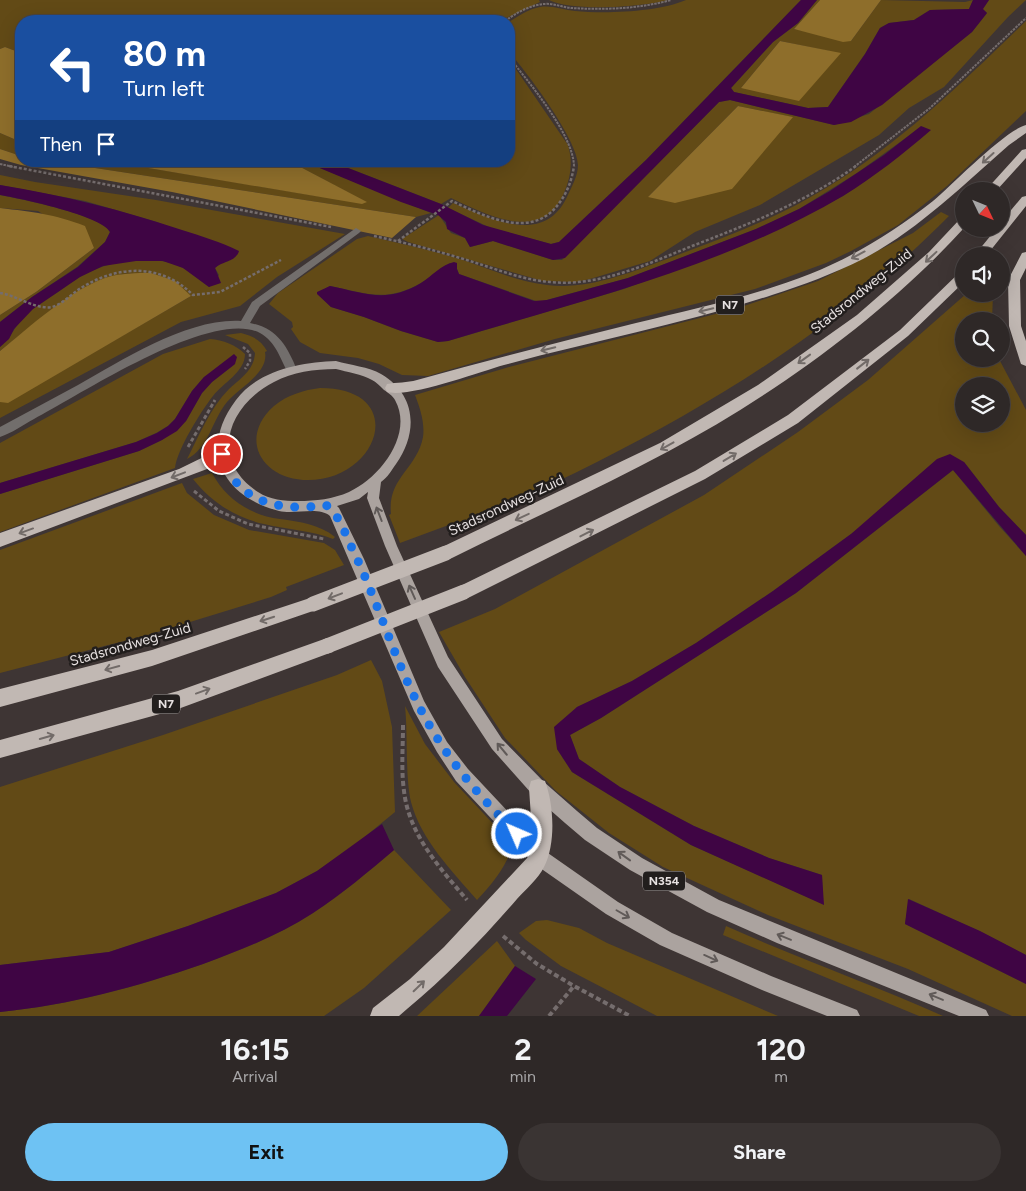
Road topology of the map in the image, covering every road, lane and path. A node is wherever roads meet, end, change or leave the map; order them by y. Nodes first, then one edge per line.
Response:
1 (542, 0) edge
2 (671, 0) edge
3 (545, 4) junction
4 (515, 16) edge
5 (1026, 18) edge
6 (515, 65) edge
7 (1026, 128) edge
8 (1026, 152) edge
9 (0, 164) edge
10 (998, 182) edge
11 (1026, 199) edge
12 (356, 231) joint
13 (955, 231) edge
14 (329, 232) dead end
15 (398, 241) junction
16 (987, 247) edge
17 (1026, 256) edge
18 (288, 257) dead end
19 (955, 284) edge
20 (0, 293) edge
21 (244, 324) junction
22 (1026, 361) edge
23 (292, 370) junction
24 (392, 388) junction
25 (0, 432) edge
26 (222, 454) junction
27 (375, 482) junction
28 (326, 505) junction
29 (0, 540) edge
30 (0, 698) edge
31 (0, 748) edge
32 (538, 788) junction
33 (539, 857) junction
34 (381, 1016) edge
35 (549, 1016) edge
36 (630, 1016) edge
37 (852, 1016) edge
38 (980, 1016) edge

1 - 3 path
2 - 3 path
3 - 4 path
5 - 15 path
6 - 15 path
7 -> 24 highway, N7
8 - 10 highway
9 - 14 path
11 - 16 highway
12 - 15 path
12 - 21 street
13 -> 30 highway, Stadsrondweg-Zuid, bridge
17 - 22 highway
18 - 20 path
31 -> 19 highway, N7, bridge
21 - 23 street
21 - 25 street
23 - 24 main road
23 - 26 main road
24 - 27 main road
26 - 28 main road
26 -> 29 highway
27 - 28 main road
32 -> 27 main road, N354
28 - 33 main road
32 - 33 highway
38 -> 32 main road, N354
34 -> 33 highway
33 -> 37 main road
35 - 36 path

